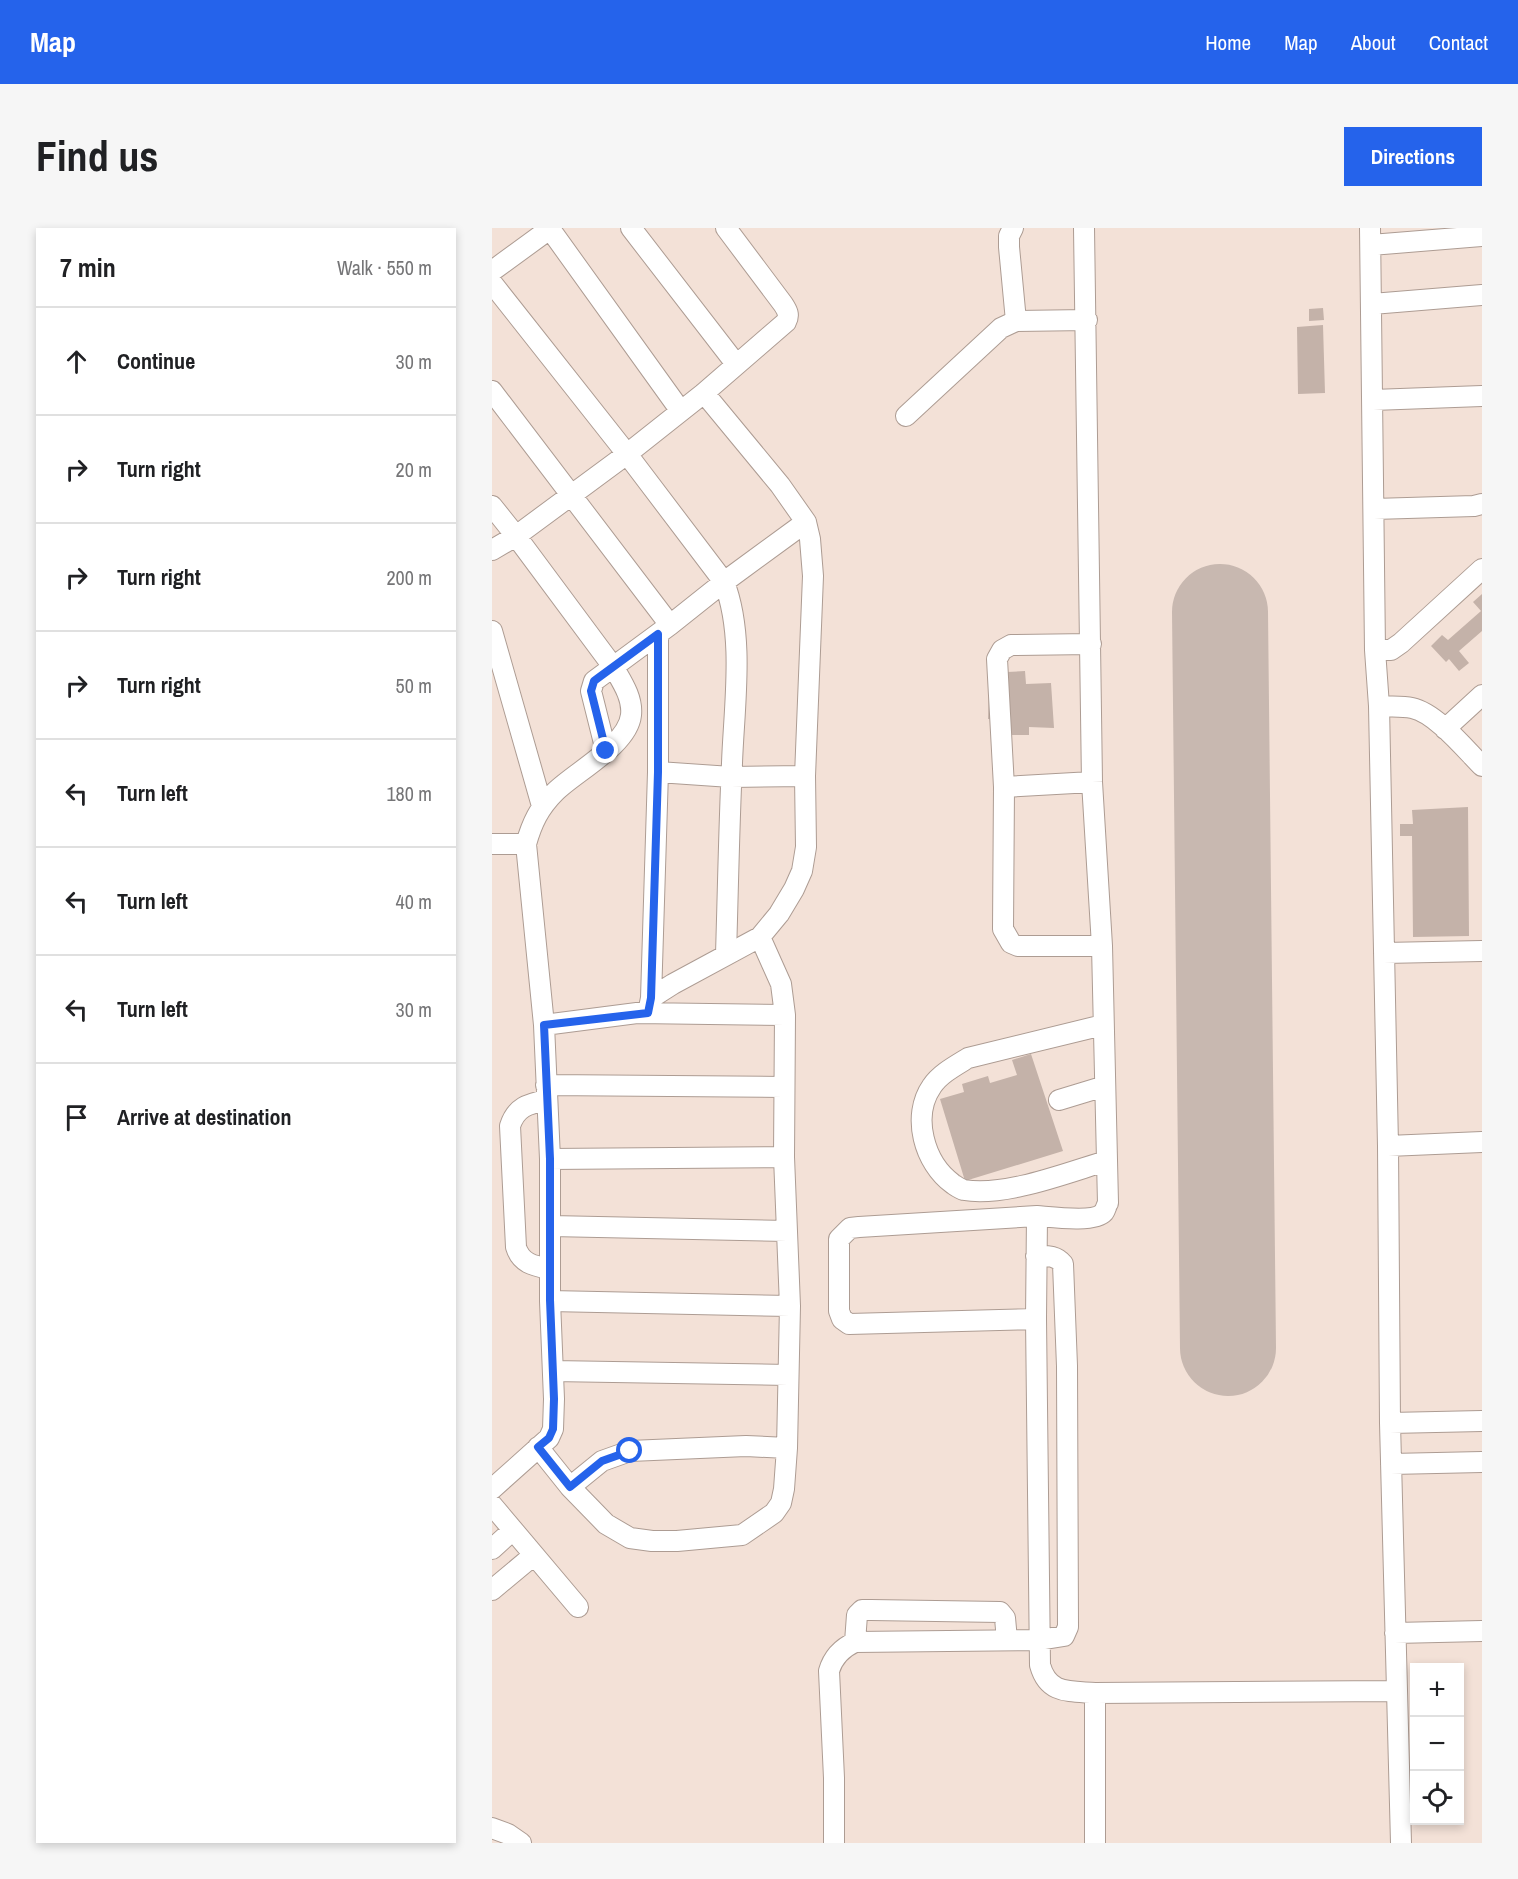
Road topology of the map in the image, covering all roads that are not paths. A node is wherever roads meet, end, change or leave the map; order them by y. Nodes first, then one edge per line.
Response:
1 (550, 228) edge
2 (631, 228) edge
3 (726, 228) edge
4 (1012, 228) edge
5 (1084, 228) edge
6 (1370, 236) edge
7 (1482, 236) edge
8 (492, 271) edge
9 (492, 283) edge
10 (1482, 295) edge
11 (1372, 304) junction
12 (1087, 320) junction
13 (1016, 321) junction
14 (736, 364) junction
15 (492, 391) edge
16 (704, 393) junction
17 (1482, 396) edge
18 (1373, 400) junction
19 (680, 410) junction
20 (906, 416) dead end
21 (627, 454) junction
22 (572, 496) junction
23 (1482, 504) edge
24 (492, 506) edge
25 (1374, 509) junction
26 (806, 522) junction
27 (516, 536) junction
28 (492, 550) edge
29 (1482, 569) edge
30 (724, 582) junction
31 (664, 630) junction
32 (492, 631) edge
33 (1091, 644) junction
34 (1375, 650) junction
35 (614, 668) junction
36 (1482, 695) edge
37 (1379, 706) junction
38 (1445, 729) junction
39 (606, 751) junction
40 (1482, 766) edge
41 (658, 772) junction
42 (805, 776) junction
43 (731, 777) junction
44 (1092, 782) junction
45 (1004, 787) junction
46 (542, 806) junction
47 (492, 844) edge
48 (526, 844) junction
49 (760, 937) junction
50 (1102, 946) junction
51 (1482, 951) edge
52 (1384, 953) junction
53 (726, 954) junction
54 (650, 1005) junction
55 (785, 1016) junction
56 (544, 1025) junction
57 (1103, 1025) junction
58 (1105, 1086) junction
59 (783, 1087) junction
60 (546, 1092) junction
61 (1059, 1100) dead end
62 (1482, 1142) edge
63 (1389, 1146) junction
64 (784, 1157) junction
65 (550, 1159) junction
66 (1107, 1161) junction
67 (1037, 1216) junction
68 (551, 1226) junction
69 (787, 1232) junction
70 (1036, 1256) junction
71 (550, 1269) junction
72 (550, 1300) junction
73 (790, 1306) junction
74 (1036, 1319) junction
75 (553, 1371) junction
76 (788, 1375) junction
77 (1482, 1421) edge
78 (1390, 1423) junction
79 (538, 1447) junction
80 (787, 1448) junction
81 (1482, 1462) edge
82 (1391, 1464) junction
83 (570, 1487) junction
84 (492, 1489) edge
85 (492, 1505) edge
86 (1068, 1509) junction
87 (1038, 1511) junction
88 (513, 1530) junction
89 (492, 1549) edge
90 (534, 1555) junction
91 (492, 1590) edge
92 (578, 1607) dead end
93 (1482, 1630) edge
94 (1395, 1633) junction
95 (1007, 1640) junction
96 (1040, 1640) junction
97 (855, 1642) junction
98 (1396, 1691) junction
99 (1095, 1693) junction
100 (492, 1828) edge
101 (521, 1843) edge
102 (834, 1843) edge
103 (1095, 1843) edge
104 (1401, 1843) edge

1 - 8 street
1 - 19 street
2 - 14 street
3 - 14 street
4 - 13 street
5 - 12 street
6 - 7 street
6 - 11 street
9 - 21 street
10 - 11 street
11 - 18 street
12 - 13 street
12 - 33 street
13 - 20 street
14 - 16 street
15 - 22 street
16 - 19 street
16 - 26 street
17 - 18 street
18 - 25 street
19 - 21 street
21 - 22 street
21 - 30 street
22 - 27 street
22 - 31 street
23 - 25 street
24 - 27 street
25 - 34 street
26 - 30 street
26 - 42 street
27 - 28 street
27 - 35 street
29 - 34 street
30 - 31 street
30 - 43 street
31 - 35 street
31 - 41 street
32 - 46 street
33 - 44 street
33 - 45 street
34 - 37 street
35 - 39 street
35 - 39 street
36 - 38 street
37 - 38 street
37 - 52 street
38 - 40 street
39 - 46 street
41 - 43 street
41 - 54 street
42 - 43 street
42 - 49 street
43 - 53 street
44 - 45 street
44 - 50 street
45 - 50 street
46 - 48 street
47 - 48 street
48 - 56 street
49 - 53 street
49 - 55 street
50 - 57 street
51 - 52 street
52 - 63 street
53 - 54 street
54 - 55 street
54 - 56 street
55 - 59 street
56 - 60 street
57 - 58 street
57 - 66 street
58 - 61 street
58 - 66 street
59 - 60 street
59 - 64 street
60 - 65 street
60 - 71 street
62 - 63 street
63 - 78 street
64 - 65 street
64 - 69 street
65 - 68 street
66 - 67 street
67 - 70 street
67 - 74 street
68 - 69 street
68 - 71 street
69 - 73 street
70 - 74 street
70 - 86 street
71 - 72 street
72 - 73 street
72 - 75 street
73 - 76 street
74 - 87 street
75 - 76 street
75 - 79 street
76 - 80 street
77 - 78 street
78 - 82 street
79 - 83 street
79 - 84 street
80 - 83 street
80 - 83 street
81 - 82 street
82 - 94 street
85 - 88 street
86 - 87 street
86 - 96 street
87 - 96 street
88 - 89 street
88 - 90 street
90 - 91 street
90 - 92 street
93 - 94 street
94 - 98 street
95 - 96 street
95 - 97 street
95 - 97 street
96 - 99 street
97 - 102 street
98 - 99 street
98 - 104 street
99 - 103 street
100 - 101 street

